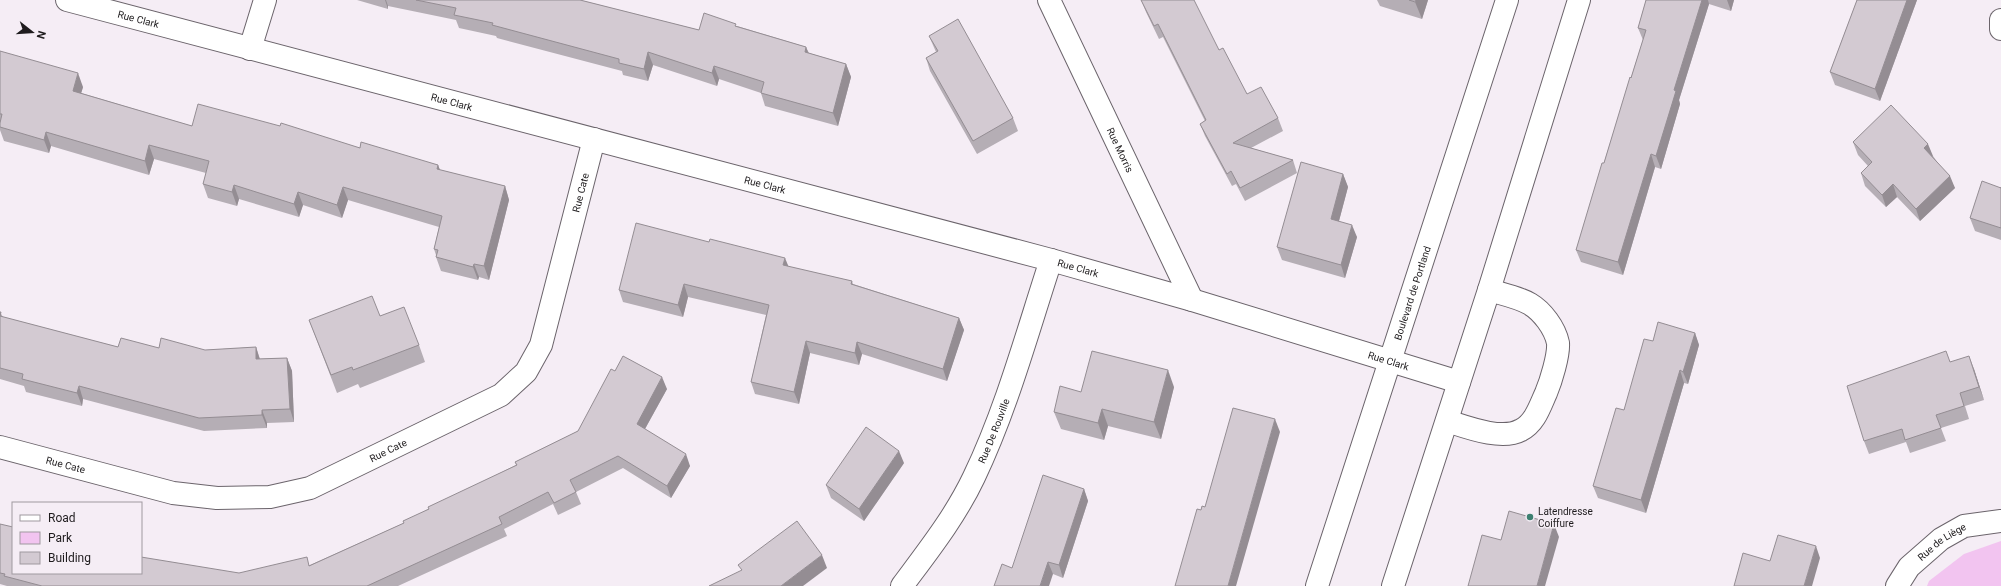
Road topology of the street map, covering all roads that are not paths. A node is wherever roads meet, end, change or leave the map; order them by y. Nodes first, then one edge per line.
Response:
1 (67, 0) edge
2 (265, 0) edge
3 (1049, 0) edge
4 (1507, 0) edge
5 (1579, 0) edge
6 (2001, 20) edge
7 (2001, 29) edge
8 (250, 48) junction
9 (594, 139) junction
10 (1051, 260) junction
11 (1489, 290) junction
12 (1192, 300) junction
13 (1390, 361) junction
14 (1459, 382) junction
15 (1447, 421) junction
16 (0, 447) edge
17 (2001, 521) edge
18 (902, 586) edge
19 (1318, 586) edge
20 (1393, 586) edge
21 (1897, 586) edge

1 - 8 street, Rue Clark
2 - 8 street
3 - 12 street, Rue Morris
4 - 13 street, Boulevard de Portland
5 - 11 street
6 - 7 street
8 - 9 street, Rue Clark
9 - 10 street, Rue Clark
9 - 16 street, Rue Cate
10 - 12 street, Rue Clark
10 - 18 street, Rue De Rouville
11 - 14 street
11 - 15 street
12 - 13 street, Rue Clark
13 - 14 street, Rue Clark
13 - 19 street, Boulevard de Portland
14 - 15 street
15 - 20 street
17 - 21 street, Rue de Liège

